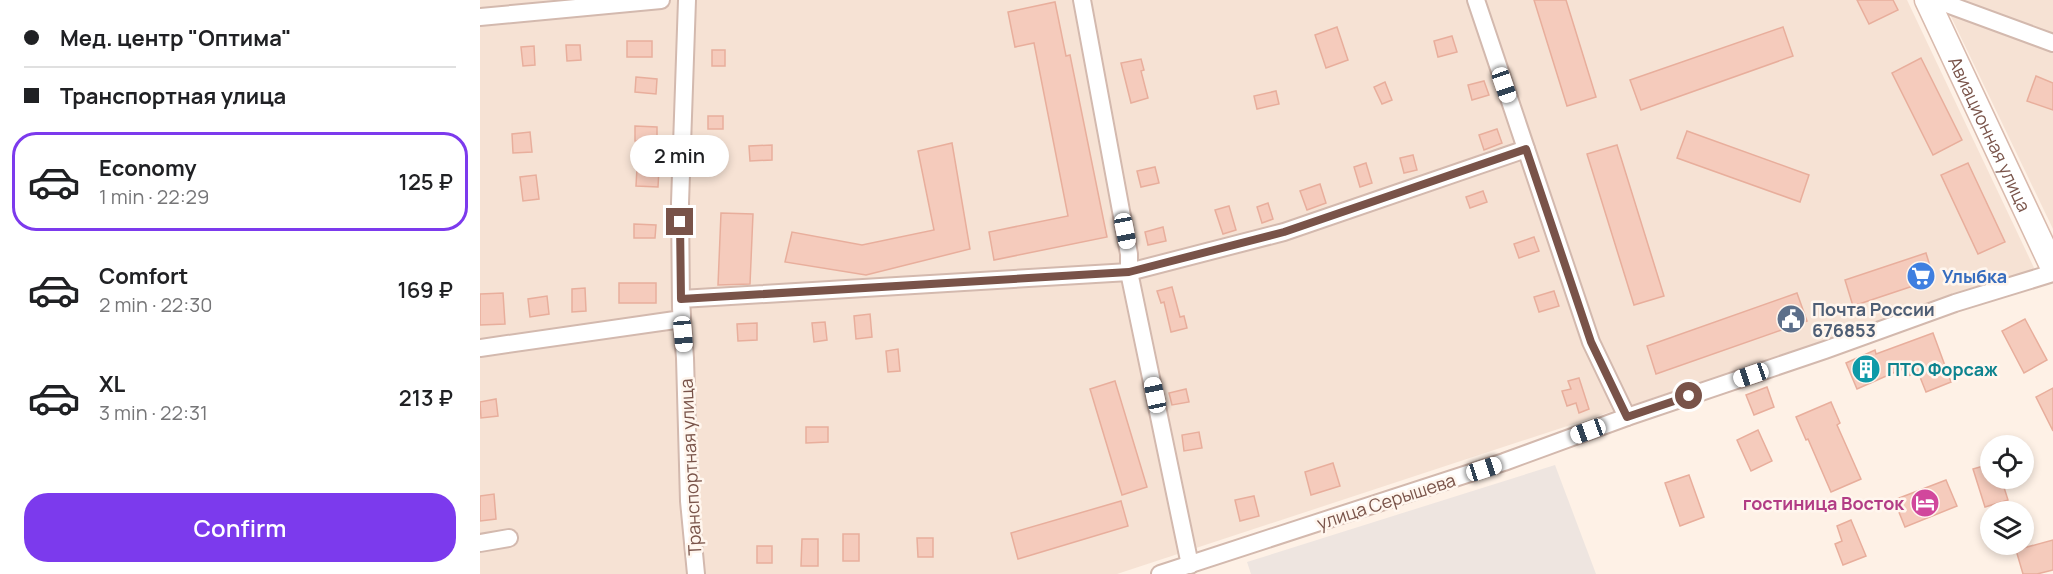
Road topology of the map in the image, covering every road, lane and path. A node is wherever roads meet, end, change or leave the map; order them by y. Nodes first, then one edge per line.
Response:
1 (661, 0) edge
2 (687, 0) edge
3 (1082, 0) edge
4 (1476, 0) edge
5 (1927, 0) edge
6 (1936, 0) edge
7 (480, 16) edge
8 (2053, 43) edge
9 (1526, 149) junction
10 (2053, 268) edge
11 (1129, 272) junction
12 (2053, 273) edge
13 (681, 299) junction
14 (682, 319) junction
15 (480, 348) edge
16 (1627, 417) junction
17 (509, 538) dead end
18 (480, 543) edge
19 (1190, 565) junction
20 (696, 574) edge
21 (1160, 574) edge

1 - 7 street
2 - 13 street, Транспортная улица
3 - 11 street
4 - 9 street
5 - 10 street, Авиационная улица
6 - 8 street
9 - 11 street
9 - 16 street
11 - 13 street
11 - 19 street
12 - 16 street, улица Серышева
13 - 14 street, Транспортная улица
14 - 15 street
14 - 20 street, Транспортная улица
16 - 19 street, улица Серышева
17 - 18 street
19 - 21 street, улица Серышева

